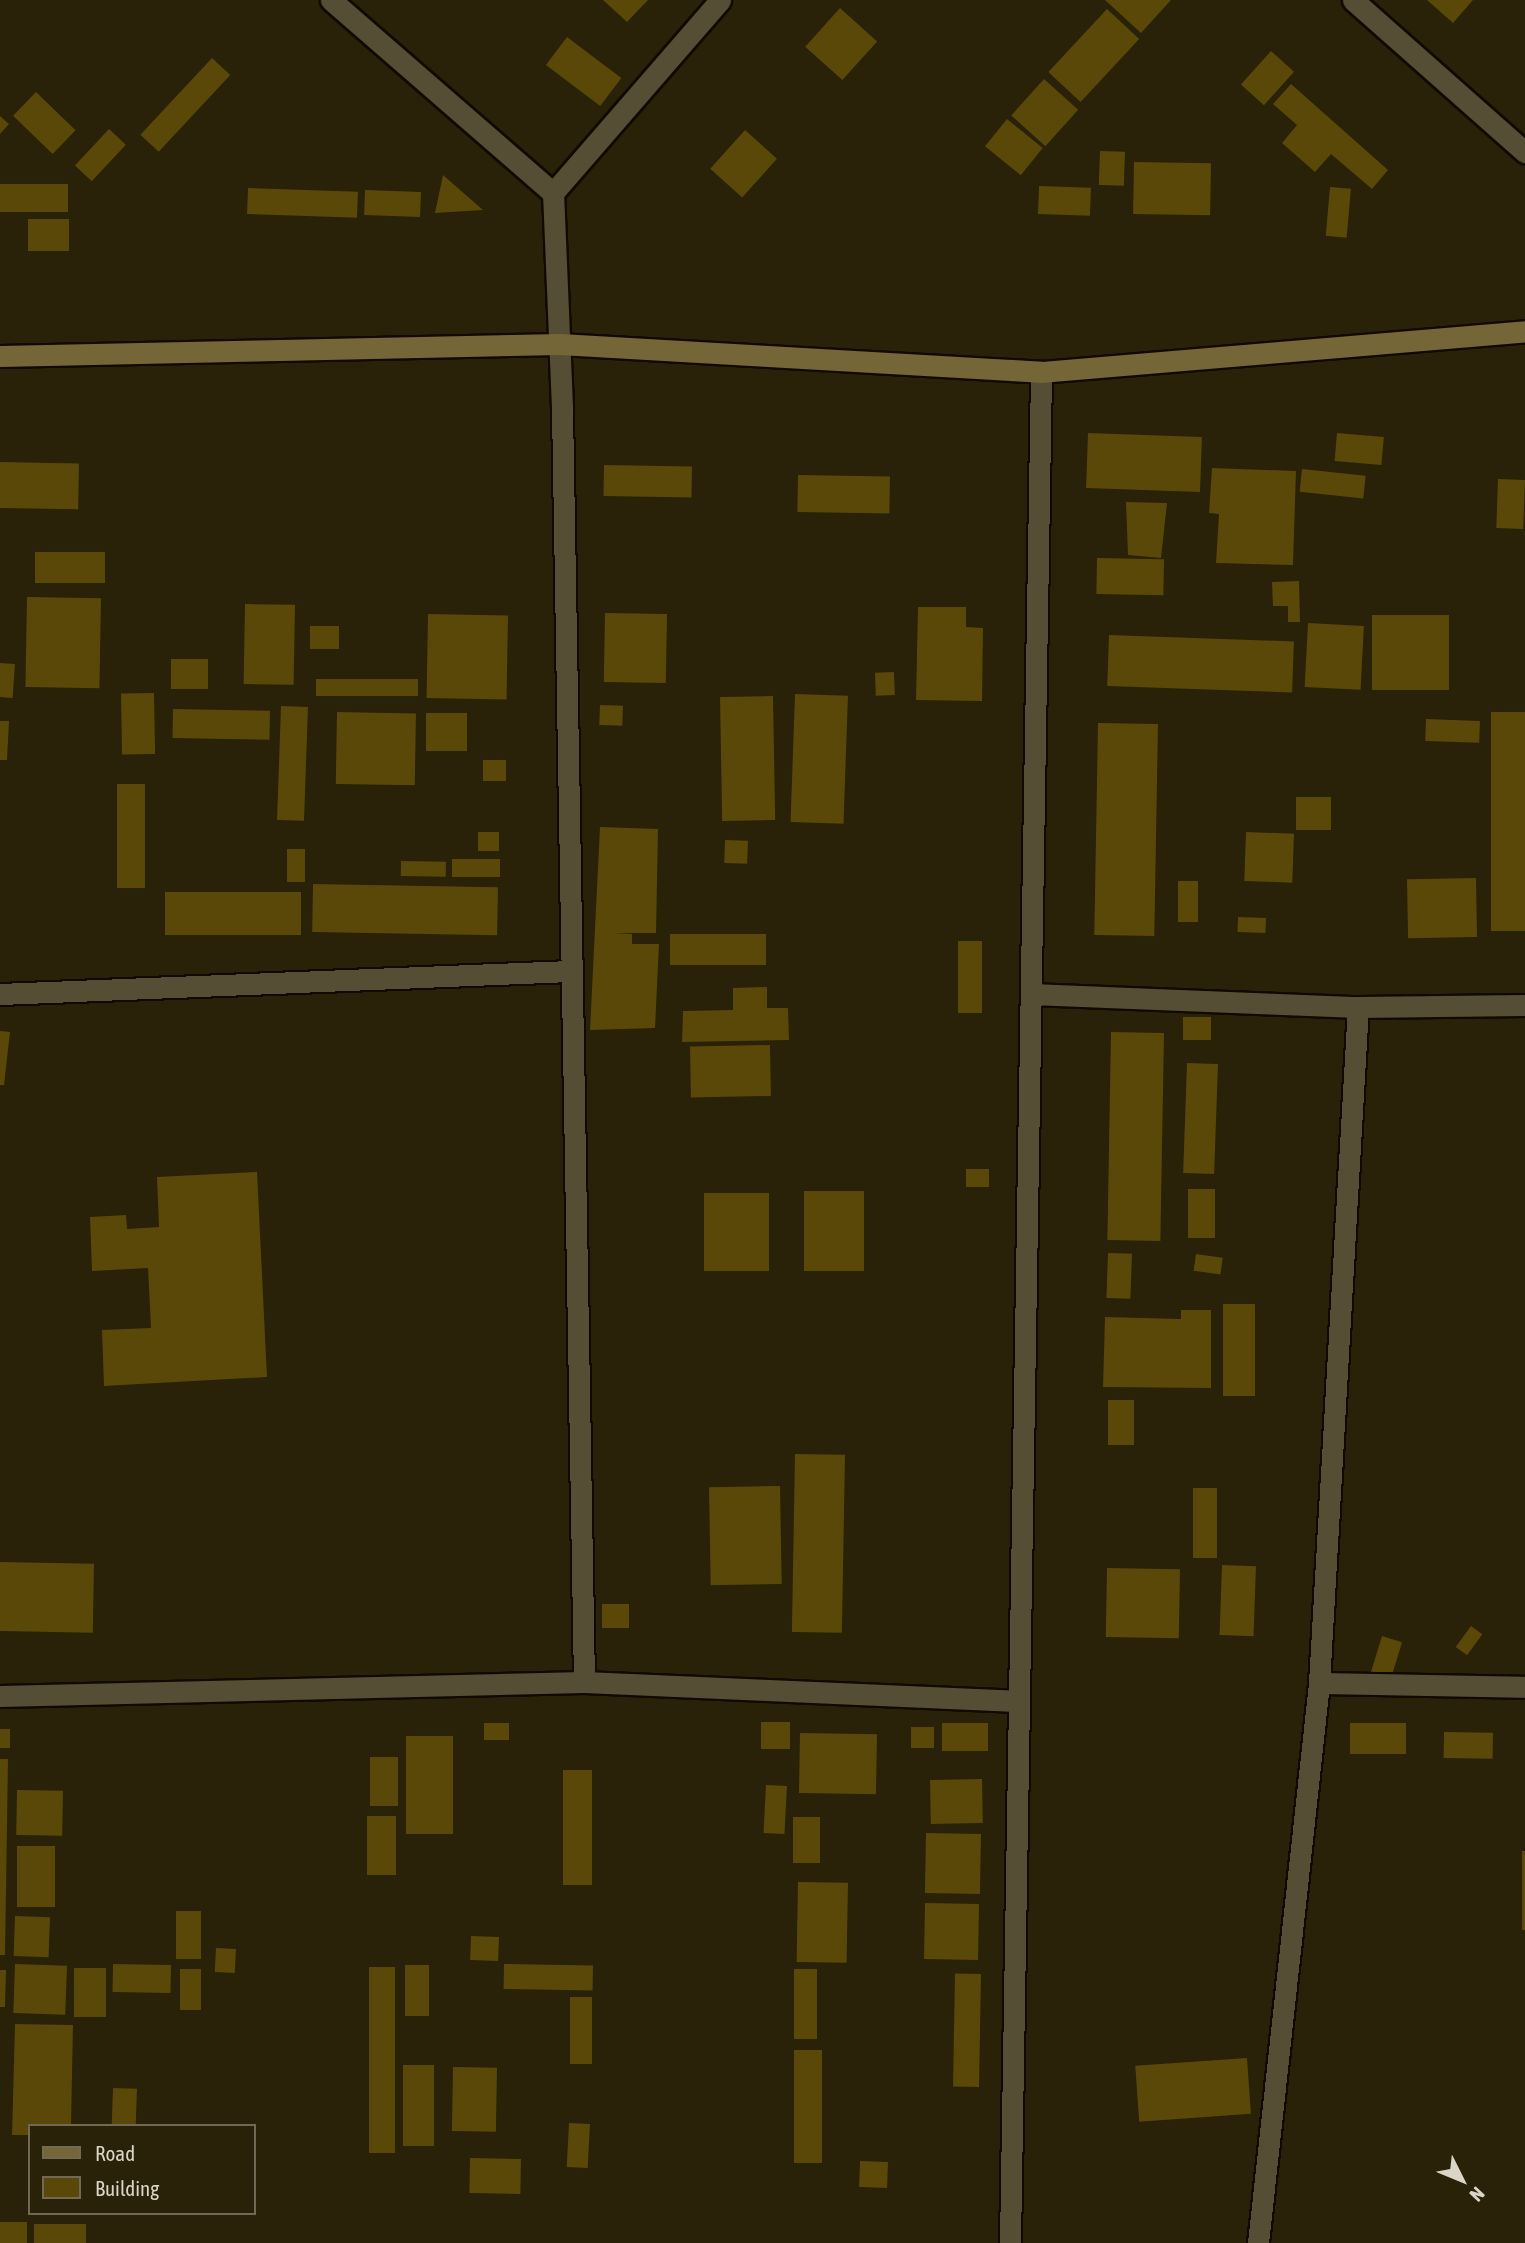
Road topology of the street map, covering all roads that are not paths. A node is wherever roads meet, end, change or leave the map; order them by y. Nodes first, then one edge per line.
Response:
1 (331, 0) edge
2 (720, 0) edge
3 (1353, 0) edge
4 (1525, 152) edge
5 (553, 193) junction
6 (1525, 331) edge
7 (560, 344) junction
8 (0, 356) edge
9 (1041, 372) junction
10 (571, 971) junction
11 (0, 994) edge
12 (1031, 994) junction
13 (1525, 1005) edge
14 (1358, 1007) junction
15 (584, 1682) junction
16 (1320, 1683) junction
17 (1525, 1687) edge
18 (0, 1696) edge
19 (1019, 1701) junction
20 (1010, 2243) edge
21 (1258, 2243) edge

1 - 5 street
2 - 5 street
3 - 4 street
5 - 7 street
6 - 9 street
7 - 8 street
7 - 9 street
7 - 10 street
9 - 12 street
10 - 11 street
10 - 15 street
12 - 14 street
12 - 19 street
13 - 14 street
14 - 16 street
15 - 18 street
15 - 19 street
16 - 17 street
16 - 21 street
19 - 20 street

